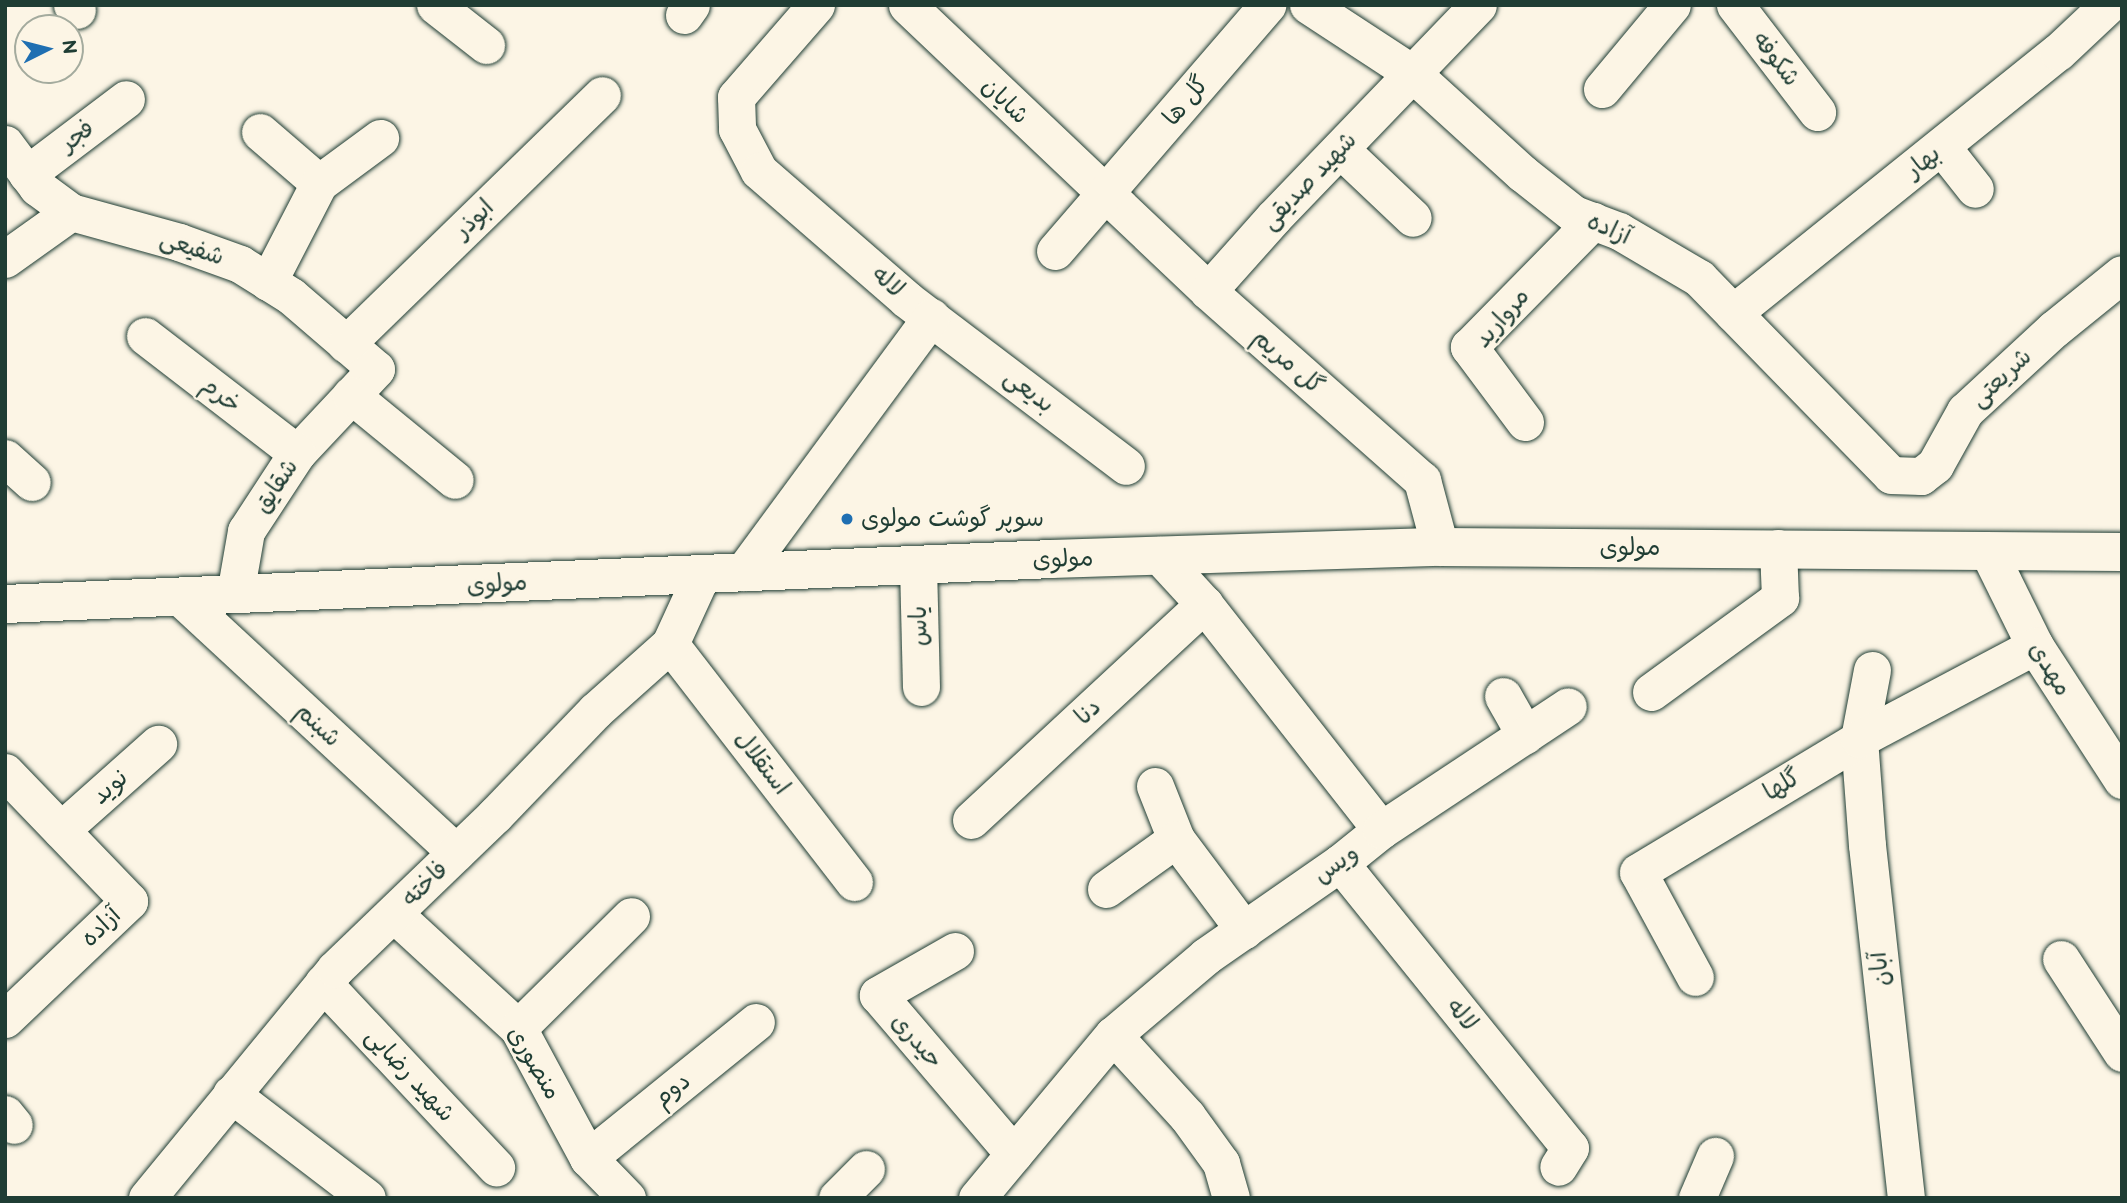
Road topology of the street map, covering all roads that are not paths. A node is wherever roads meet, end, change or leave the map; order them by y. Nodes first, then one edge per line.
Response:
1 (435, 5) edge
2 (816, 5) edge
3 (907, 5) edge
4 (1267, 5) edge
5 (1478, 5) edge
6 (1672, 5) edge
7 (1735, 5) edge
8 (2108, 5) edge
9 (1319, 8) edge
10 (486, 46) dead end
11 (1412, 73) junction
12 (1602, 89) dead end
13 (602, 94) dead end
14 (126, 99) dead end
15 (1817, 112) dead end
16 (260, 132) dead end
17 (380, 138) dead end
18 (5, 144) edge
19 (1942, 147) junction
20 (1340, 149) junction
21 (27, 174) junction
22 (319, 183) junction
23 (1975, 189) dead end
24 (1105, 196) junction
25 (71, 212) junction
26 (1413, 218) dead end
27 (1593, 221) junction
28 (1055, 251) dead end
29 (5, 259) edge
30 (2122, 274) edge
31 (268, 282) junction
32 (1208, 291) junction
33 (1732, 313) junction
34 (931, 317) junction
35 (145, 336) dead end
36 (346, 344) junction
37 (376, 369) joint
38 (351, 395) junction
39 (1525, 422) dead end
40 (297, 453) junction
41 (5, 458) edge
42 (1126, 466) dead end
43 (1891, 475) joint
44 (455, 481) dead end
45 (32, 482) dead end
46 (1440, 547) junction
47 (1778, 548) junction
48 (1989, 551) junction
49 (2122, 552) edge
50 (1159, 555) junction
51 (918, 565) junction
52 (743, 572) junction
53 (702, 575) junction
54 (235, 594) junction
55 (180, 597) junction
56 (5, 604) edge
57 (1204, 604) junction
58 (670, 644) junction
59 (2035, 646) junction
60 (1872, 670) dead end
61 (921, 687) dead end
62 (1651, 692) dead end
63 (1503, 696) dead end
64 (1568, 706) dead end
65 (1525, 735) junction
66 (1859, 739) junction
67 (158, 744) dead end
68 (5, 772) edge
69 (2122, 780) edge
70 (1155, 786) dead end
71 (971, 820) dead end
72 (61, 830) junction
73 (1381, 830) junction
74 (1176, 839) junction
75 (456, 853) junction
76 (1340, 863) junction
77 (855, 882) dead end
78 (1106, 889) dead end
79 (394, 914) junction
80 (631, 916) dead end
81 (1244, 930) junction
82 (955, 951) dead end
83 (2061, 959) dead end
84 (1695, 976) dead end
85 (323, 983) junction
86 (5, 1019) edge
87 (756, 1022) dead end
88 (518, 1028) junction
89 (1113, 1035) junction
90 (2122, 1053) edge
91 (232, 1094) junction
92 (1014, 1154) junction
93 (1715, 1156) dead end
94 (588, 1158) junction
95 (496, 1167) dead end
96 (1558, 1167) dead end
97 (866, 1169) dead end
98 (979, 1197) edge
99 (147, 1198) edge
100 (367, 1198) edge
101 (627, 1198) edge
102 (837, 1198) edge
103 (1231, 1198) edge
104 (1696, 1198) edge
105 (1906, 1198) edge

1 - 10 street
2 - 34 street, لاله
3 - 24 street, شایان
4 - 24 street, گل ها
5 - 11 street, شهید صدیقی
6 - 12 street
7 - 15 street, شکوفه
8 - 19 street, بهار
9 - 11 street, آزاده
11 - 20 street, شهید صدیقی
11 - 27 street, آزاده
13 - 36 street, ابوذر
14 - 21 street, فجر
16 - 22 street
17 - 22 street
18 - 21 street, شفیعی
19 - 23 street
19 - 33 street, بهار
20 - 26 street
20 - 32 street, شهید صدیقی
21 - 25 street, شفیعی
22 - 31 street
24 - 28 street, گل ها
24 - 32 street, گل مریم
25 - 29 street
25 - 31 street, شفیعی
27 - 33 street, آزاده
27 - 39 street, مروارید
30 - 43 street, شریعتی
31 - 36 street, شفیعی
32 - 46 street, گل مریم
33 - 43 street, آزاده
34 - 42 street, بدیعی
34 - 52 street
35 - 40 street, خرم
36 - 37 street, شفیعی
37 - 38 street, شقایق
38 - 40 street, شقایق
38 - 44 street
40 - 54 street, شقایق
41 - 45 street
46 - 47 main road, مولوی
46 - 50 main road, مولوی
47 - 48 main road, مولوی
47 - 62 street
48 - 49 main road, مولوی
48 - 59 street, مهدی
50 - 51 main road, مولوی
50 - 57 street
51 - 52 main road, مولوی
51 - 61 street, یاس
52 - 53 main road, مولوی
53 - 54 main road, مولوی
53 - 58 street, فاخته
54 - 55 main road, مولوی
55 - 56 main road, مولوی
55 - 75 street, شبنم
57 - 71 street, دنا
57 - 73 street
58 - 75 street, فاخته
58 - 77 street, استقلال
59 - 66 street, گلها
59 - 69 street, مهدی
60 - 66 street, آبان
63 - 65 street
64 - 65 street, ویس
65 - 73 street, ویس
66 - 84 street, گلها
66 - 105 street, آبان
67 - 72 street, نوید
68 - 72 street, آزاده
70 - 74 street
72 - 86 street, آزاده
73 - 76 street, ویس
74 - 78 street
74 - 81 street
75 - 79 street, فاخته
76 - 81 street, ویس
76 - 96 street, لاله
79 - 85 street, فاخته
79 - 88 street, منصوری
80 - 88 street
81 - 89 street, ویس
82 - 92 street, حیدری
83 - 90 street
85 - 91 street, فاخته
85 - 95 street, شهید رضایی
87 - 94 street, دوم
88 - 94 street, منصوری
89 - 92 street, ویس
89 - 103 street
91 - 99 street, فاخته
91 - 100 street
92 - 98 street, ویس
93 - 104 street
94 - 101 street, منصوری
97 - 102 street

